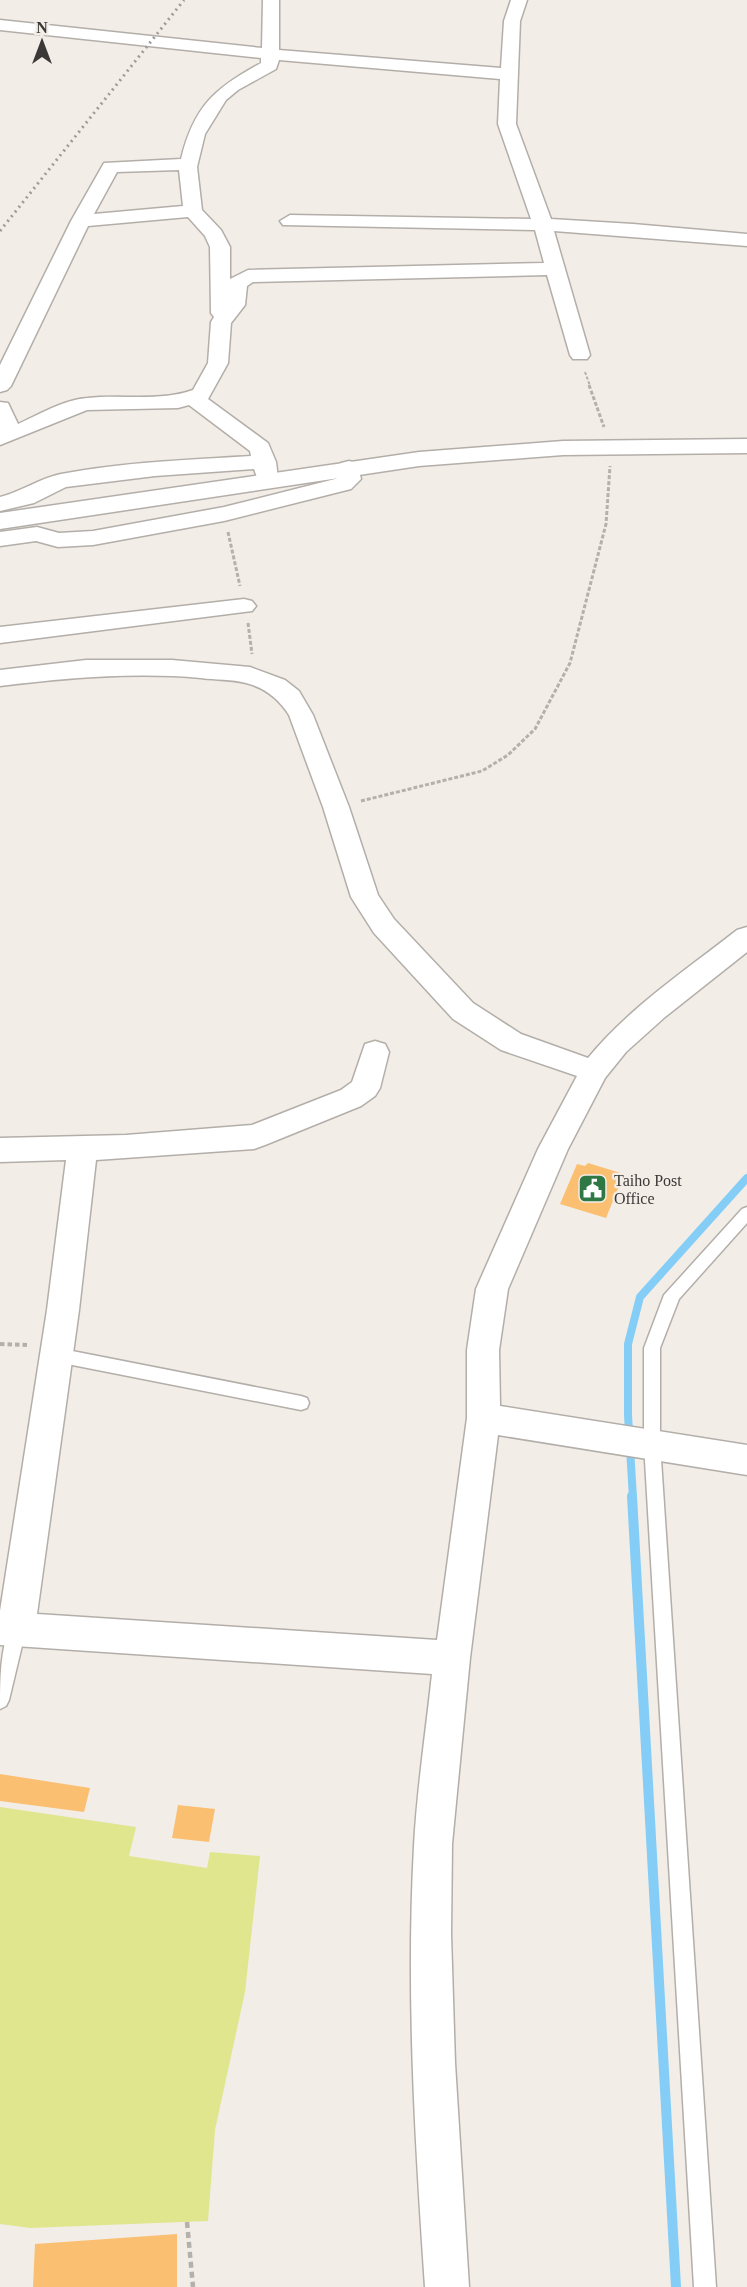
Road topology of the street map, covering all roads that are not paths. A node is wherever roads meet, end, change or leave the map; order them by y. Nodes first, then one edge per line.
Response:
1 (271, 0) edge
2 (519, 0) edge
3 (0, 25) edge
4 (270, 54) junction
5 (509, 74) junction
6 (189, 164) junction
7 (193, 211) junction
8 (81, 221) junction
9 (290, 221) dead end
10 (543, 225) junction
11 (747, 240) edge
12 (554, 269) junction
13 (248, 276) junction
14 (220, 277) junction
15 (221, 322) junction
16 (580, 355) road end
17 (0, 386) edge
18 (194, 398) junction
19 (0, 408) edge
20 (7, 436) edge
21 (747, 446) edge
22 (349, 468) junction
23 (266, 471) junction
24 (0, 504) edge
25 (0, 521) edge
26 (0, 539) edge
27 (244, 606) road end
28 (0, 635) edge
29 (0, 678) edge
30 (747, 937) edge
31 (375, 1052) dead end
32 (594, 1071) junction
33 (82, 1149) junction
34 (0, 1150) edge
35 (747, 1213) edge
36 (57, 1355) junction
37 (301, 1403) dead end
38 (484, 1418) junction
39 (651, 1444) junction
40 (747, 1460) edge
41 (8, 1628) edge
42 (452, 1658) junction
43 (0, 1700) edge
44 (447, 2287) edge
45 (705, 2287) edge

1 - 4 street
2 - 5 street
3 - 4 street
4 - 5 street
4 - 6 street
5 - 10 street
6 - 7 street
6 - 8 street
7 - 8 street
7 - 14 street
8 - 17 street
9 - 10 street
10 - 11 street
10 - 12 street
12 - 13 street
12 - 16 street
13 - 14 street
13 - 15 street
14 - 15 street
15 - 18 street
18 - 20 street
18 - 23 street
19 - 20 street
21 - 22 street
22 - 23 street
22 - 26 street
23 - 24 street
23 - 25 street
27 - 28 street
29 - 32 street
30 - 32 street
31 - 33 street
32 - 38 street
33 - 34 street
33 - 36 street
35 - 39 lane
36 - 37 lane
36 - 41 street
38 - 39 street
38 - 42 street
39 - 40 street
39 - 45 lane
41 - 42 street
41 - 43 lane
42 - 44 street

